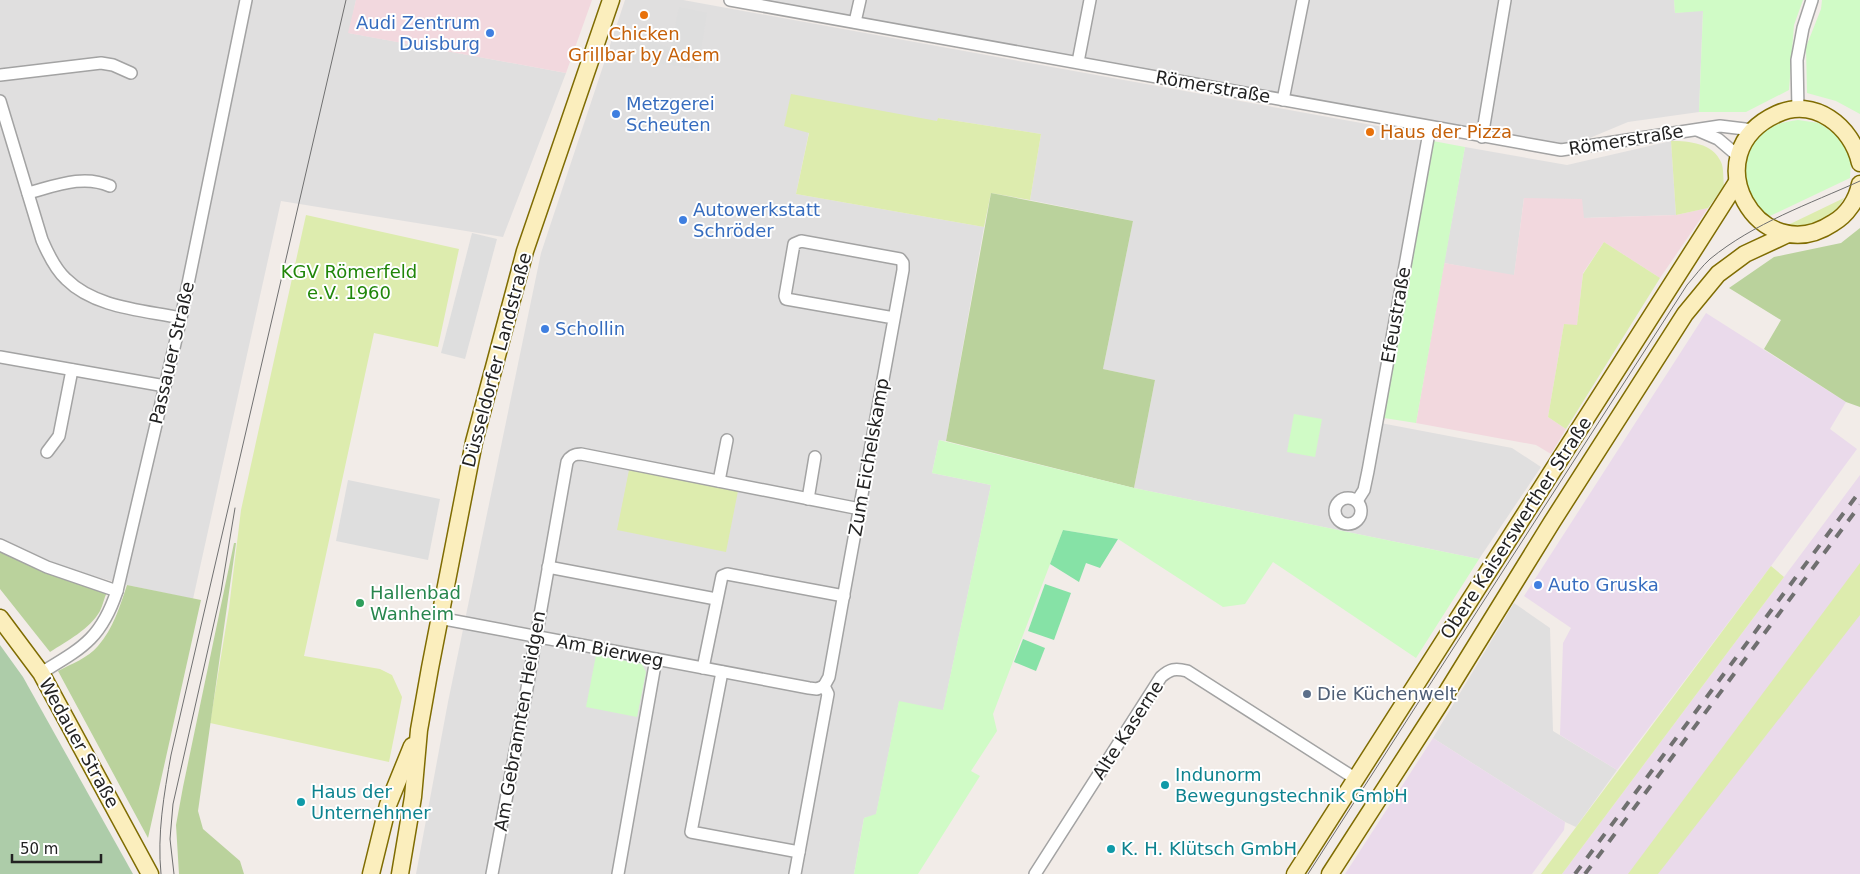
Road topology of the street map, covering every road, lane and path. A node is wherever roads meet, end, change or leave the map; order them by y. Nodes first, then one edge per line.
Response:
1 (246, 0) edge
2 (610, 0) edge
3 (730, 0) edge
4 (860, 0) edge
5 (1090, 0) edge
6 (1303, 0) edge
7 (1505, 0) edge
8 (1812, 0) edge
9 (856, 22) junction
10 (1078, 62) junction
11 (131, 73) dead end
12 (0, 75) edge
13 (1282, 100) junction
14 (0, 101) edge
15 (1798, 110) junction
16 (1430, 127) junction
17 (1696, 129) junction
18 (1753, 130) junction
19 (1854, 135) edge
20 (1482, 137) junction
21 (1738, 156) junction
22 (1860, 163) edge
23 (1737, 182) junction
24 (1860, 184) edge
25 (110, 186) dead end
26 (28, 193) junction
27 (1788, 234) junction
28 (181, 318) junction
29 (894, 318) junction
30 (0, 357) edge
31 (72, 370) junction
32 (165, 386) junction
33 (726, 440) dead end
34 (47, 452) dead end
35 (815, 457) dead end
36 (719, 481) junction
37 (808, 498) junction
38 (1357, 501) dead end
39 (860, 509) junction
40 (0, 545) edge
41 (548, 567) junction
42 (117, 591) junction
43 (844, 596) junction
44 (716, 599) junction
45 (0, 618) edge
46 (439, 618) junction
47 (536, 637) junction
48 (656, 659) junction
49 (703, 668) junction
50 (722, 672) junction
51 (40, 673) junction
52 (824, 686) junction
53 (419, 730) junction
54 (1356, 779) junction
55 (800, 852) junction
56 (150, 874) edge
57 (371, 874) edge
58 (400, 874) edge
59 (492, 874) edge
60 (618, 874) edge
61 (795, 874) edge
62 (1035, 874) edge
63 (1295, 874) edge
64 (1330, 874) edge

1 - 28 street, Passauer Straße
2 - 46 street, Düsseldorfer Landstraße
3 - 9 street, Römerstraße
4 - 9 street
5 - 10 street
6 - 13 street
7 - 20 street
8 - 15 street
9 - 10 street, Römerstraße
10 - 13 street, Römerstraße
11 - 12 street
13 - 16 street, Römerstraße
14 - 26 street
15 - 18 street
15 - 19 street
16 - 20 street, Römerstraße
16 - 38 street, Efeustraße
17 - 18 street, Römerstraße
17 - 20 street, Römerstraße
17 - 21 street, Römerstraße
18 - 21 street
19 - 22 street
21 - 23 street
23 - 27 street
23 - 54 street, Obere Kaiserswerther Straße
24 - 27 street
25 - 26 street
26 - 28 street
27 - 64 street, Obere Kaiserswerther Straße
28 - 32 street, Passauer Straße
29 - 29 street, Zum Eichelskamp
29 - 39 street, Zum Eichelskamp
30 - 31 street
31 - 32 street
31 - 34 street
32 - 42 street, Passauer Straße
33 - 36 street
35 - 37 street
36 - 37 street, Am Gebrannten Heidgen
36 - 41 street, Am Gebrannten Heidgen
37 - 39 street, Am Gebrannten Heidgen
39 - 43 street, Zum Eichelskamp
40 - 42 street
41 - 44 street
41 - 47 street, Am Gebrannten Heidgen
42 - 51 street, Passauer Straße
43 - 44 street
43 - 52 street, Zum Eichelskamp
44 - 49 street
45 - 51 street, Wedauer Straße
46 - 47 street, Am Bierweg
46 - 53 street, Düsseldorfer Landstraße
47 - 48 street, Am Bierweg
47 - 59 street, Am Gebrannten Heidgen
48 - 49 street, Am Bierweg
48 - 60 street
49 - 50 street, Am Bierweg
50 - 52 street, Am Bierweg
50 - 55 street
51 - 56 street, Wedauer Straße
52 - 55 street, Zum Eichelskamp
53 - 57 street, Düsseldorfer Landstraße
53 - 58 street, Düsseldorfer Landstraße
54 - 62 street, Alte Kaserne
54 - 63 street, Obere Kaiserswerther Straße
55 - 61 street, Zum Eichelskamp

